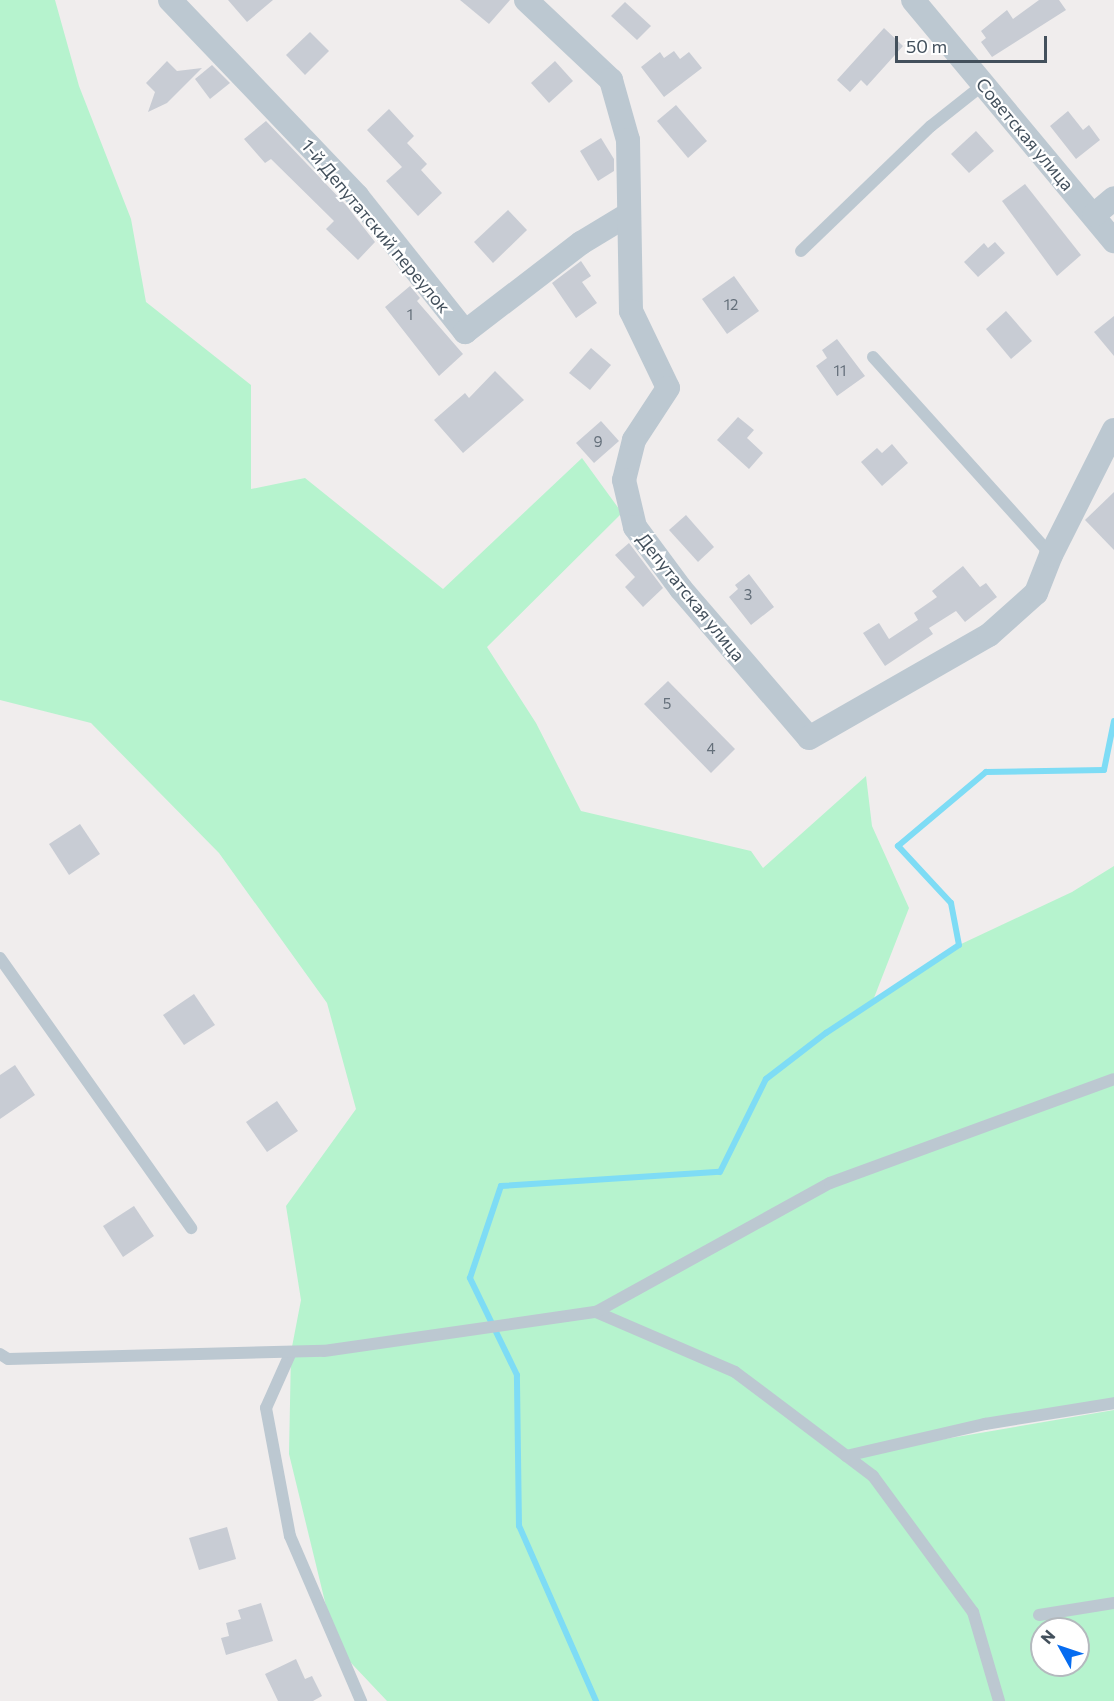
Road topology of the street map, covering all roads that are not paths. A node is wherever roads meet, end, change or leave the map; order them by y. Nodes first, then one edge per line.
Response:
1 (170, 0) edge
2 (526, 0) edge
3 (912, 0) edge
4 (984, 84) junction
5 (1114, 198) edge
6 (629, 214) junction
7 (1094, 215) junction
8 (1114, 241) edge
9 (801, 251) dead end
10 (873, 357) dead end
11 (1114, 430) edge
12 (1051, 555) junction
13 (0, 958) edge
14 (1114, 1078) edge
15 (190, 1228) dead end
16 (596, 1312) junction
17 (291, 1352) junction
18 (0, 1354) edge
19 (1114, 1403) edge
20 (846, 1456) junction
21 (1114, 1603) edge
22 (1039, 1615) dead end
23 (361, 1701) edge
24 (999, 1701) edge

1 - 6 street, 1-й Депутатский переулок
2 - 6 street, Депутатская улица
3 - 4 street, Советская улица
4 - 7 street, Советская улица
4 - 9 lane
5 - 7 street
6 - 12 street, Депутатская улица
7 - 8 street, Советская улица
10 - 12 lane
11 - 12 street
13 - 15 lane
14 - 16 lane
16 - 17 lane
16 - 20 lane
17 - 18 lane
17 - 23 lane
19 - 20 lane
20 - 24 lane
21 - 22 lane

